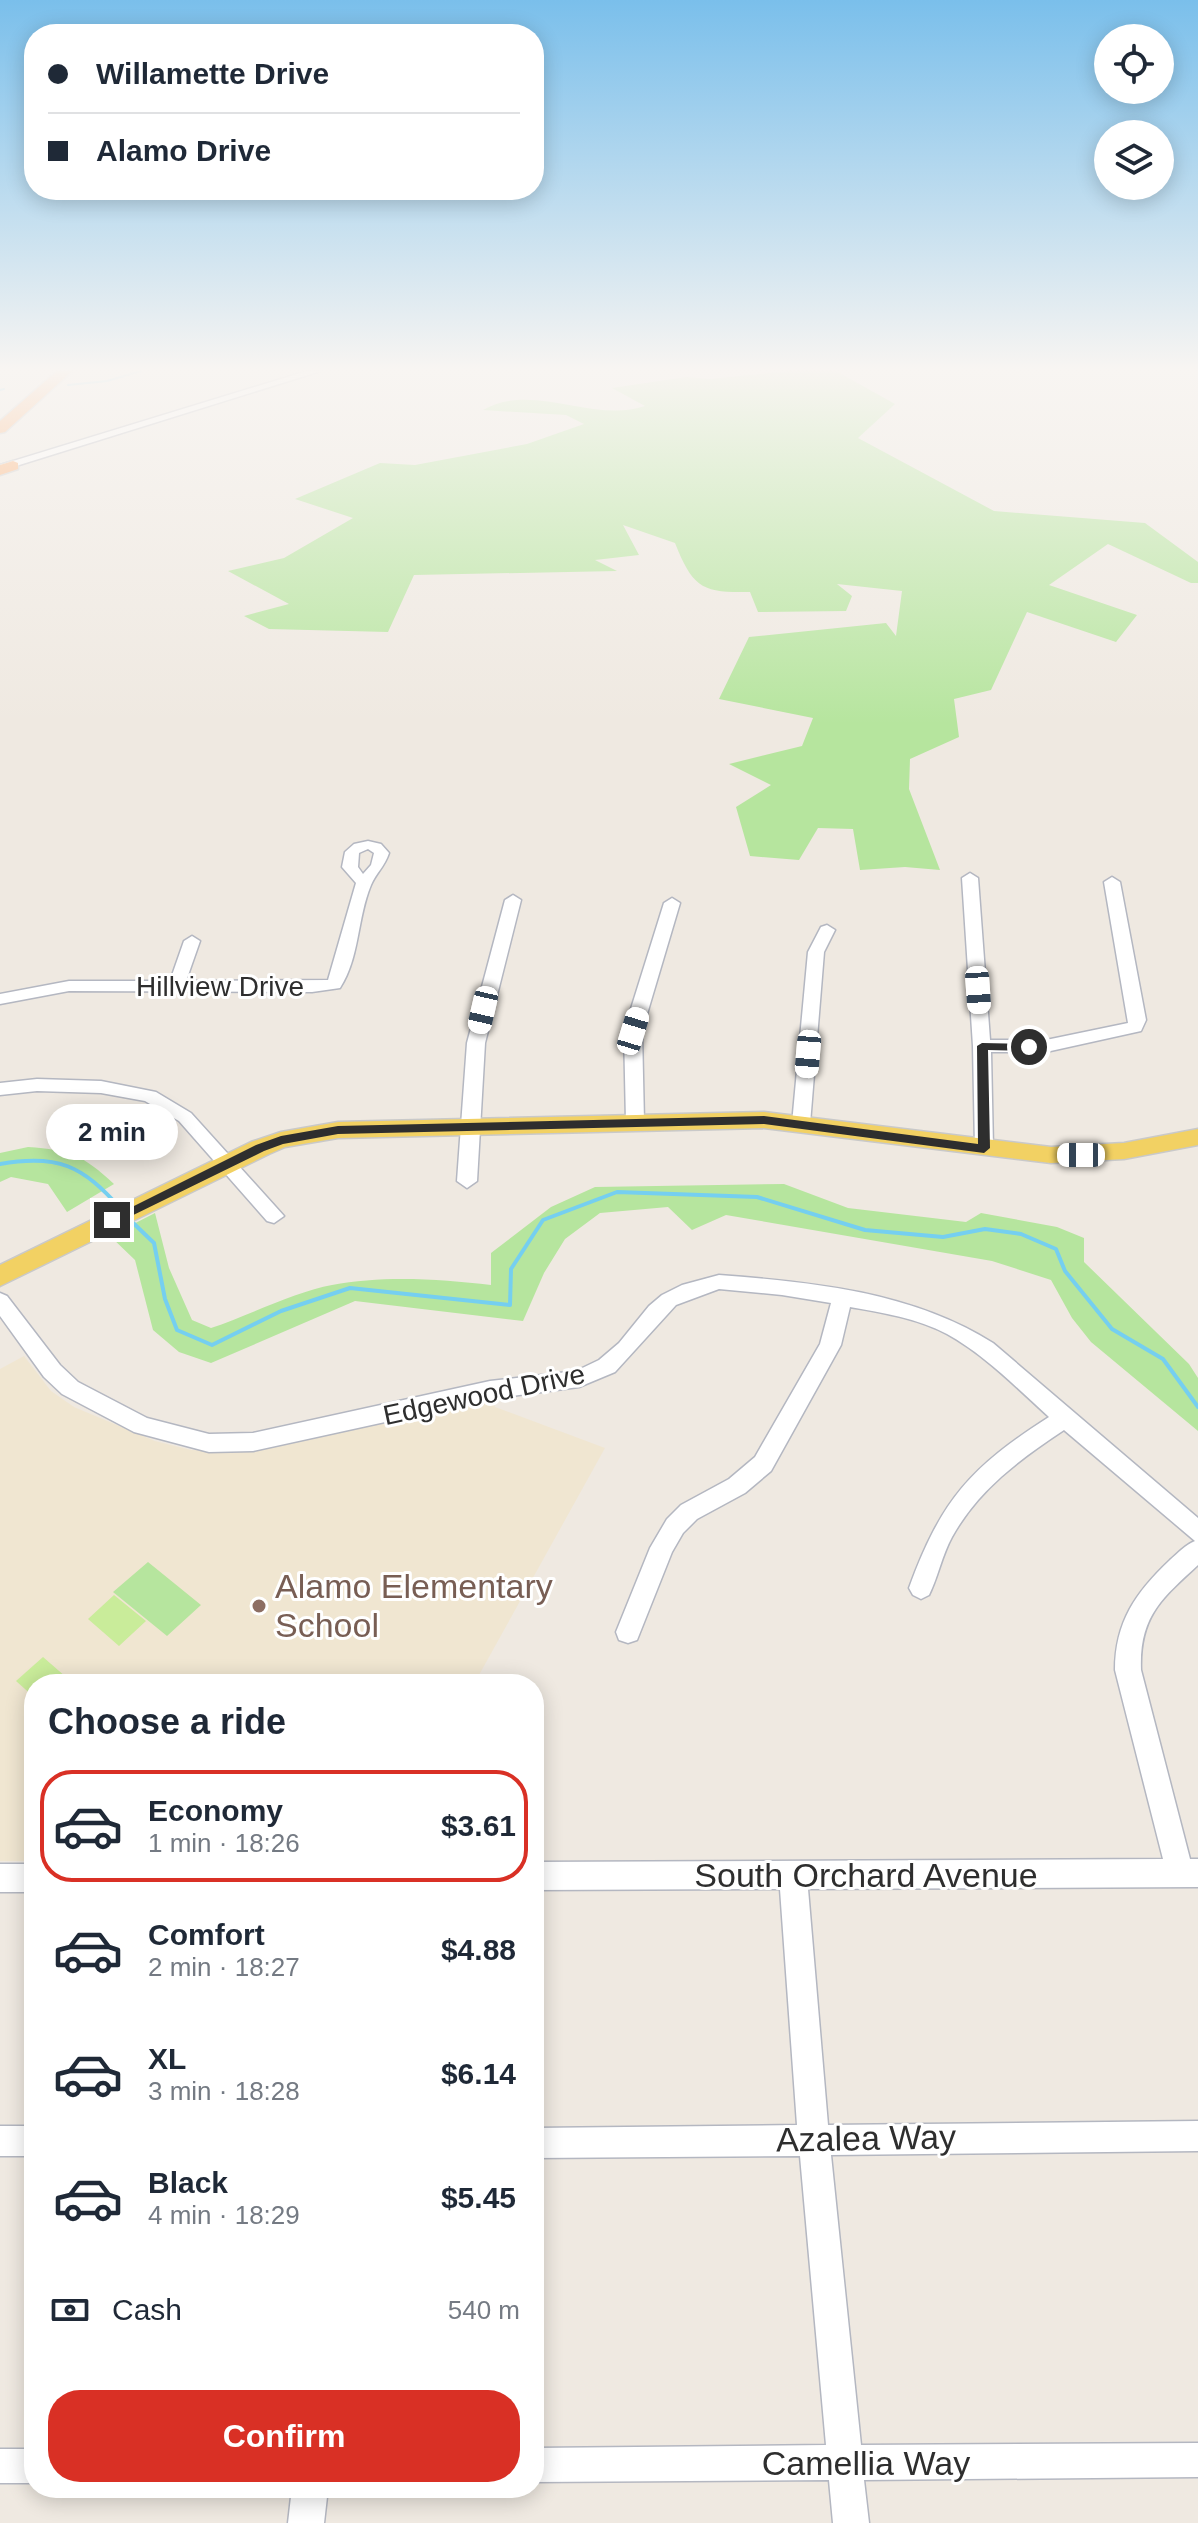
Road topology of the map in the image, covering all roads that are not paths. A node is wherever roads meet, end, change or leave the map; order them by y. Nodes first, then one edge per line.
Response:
1 (970, 878) dead end
2 (364, 882) dead end
3 (1112, 882) dead end
4 (513, 900) dead end
5 (672, 903) dead end
6 (827, 930) dead end
7 (192, 941) dead end
8 (177, 985) junction
9 (0, 999) edge
10 (982, 1046) junction
11 (0, 1089) edge
12 (635, 1122) junction
13 (801, 1124) junction
14 (472, 1126) junction
15 (1198, 1137) edge
16 (984, 1148) junction
17 (226, 1164) junction
18 (467, 1181) dead end
19 (274, 1216) dead end
20 (0, 1276) edge
21 (842, 1299) junction
22 (0, 1301) edge
23 (1066, 1417) junction
24 (1198, 1532) edge
25 (1198, 1550) edge
26 (921, 1588) dead end
27 (628, 1632) dead end
28 (1189, 1873) edge
29 (544, 1876) edge
30 (793, 1876) junction
31 (0, 1878) edge
32 (24, 1878) edge
33 (1198, 2136) edge
34 (815, 2138) junction
35 (0, 2141) edge
36 (24, 2141) edge
37 (544, 2143) edge
38 (1198, 2460) edge
39 (845, 2463) junction
40 (544, 2465) edge
41 (0, 2466) edge
42 (24, 2466) edge
43 (309, 2498) edge
44 (306, 2523) edge
45 (851, 2523) edge

1 - 10 street
2 - 8 street, Hillview Drive
3 - 10 street
4 - 14 street
5 - 12 street
6 - 13 street
7 - 8 street
8 - 9 street, Hillview Drive
10 - 16 street
11 - 17 street
12 - 13 main road
12 - 14 main road
13 - 16 main road
14 - 17 main road
14 - 18 street
15 - 16 main road
17 - 19 street
17 - 20 main road
21 - 22 street, Edgewood Drive
21 - 23 street, Edgewood Drive
21 - 27 street
23 - 24 street, Edgewood Drive
23 - 26 street
25 - 28 street
28 - 30 street, South Orchard Avenue
29 - 30 street, South Orchard Avenue
30 - 34 street
31 - 32 street
33 - 34 street, Azalea Way
34 - 37 street, Azalea Way
34 - 39 street
35 - 36 street
38 - 39 street, Camellia Way
39 - 40 street, Camellia Way
39 - 45 street
41 - 42 street
43 - 44 street

